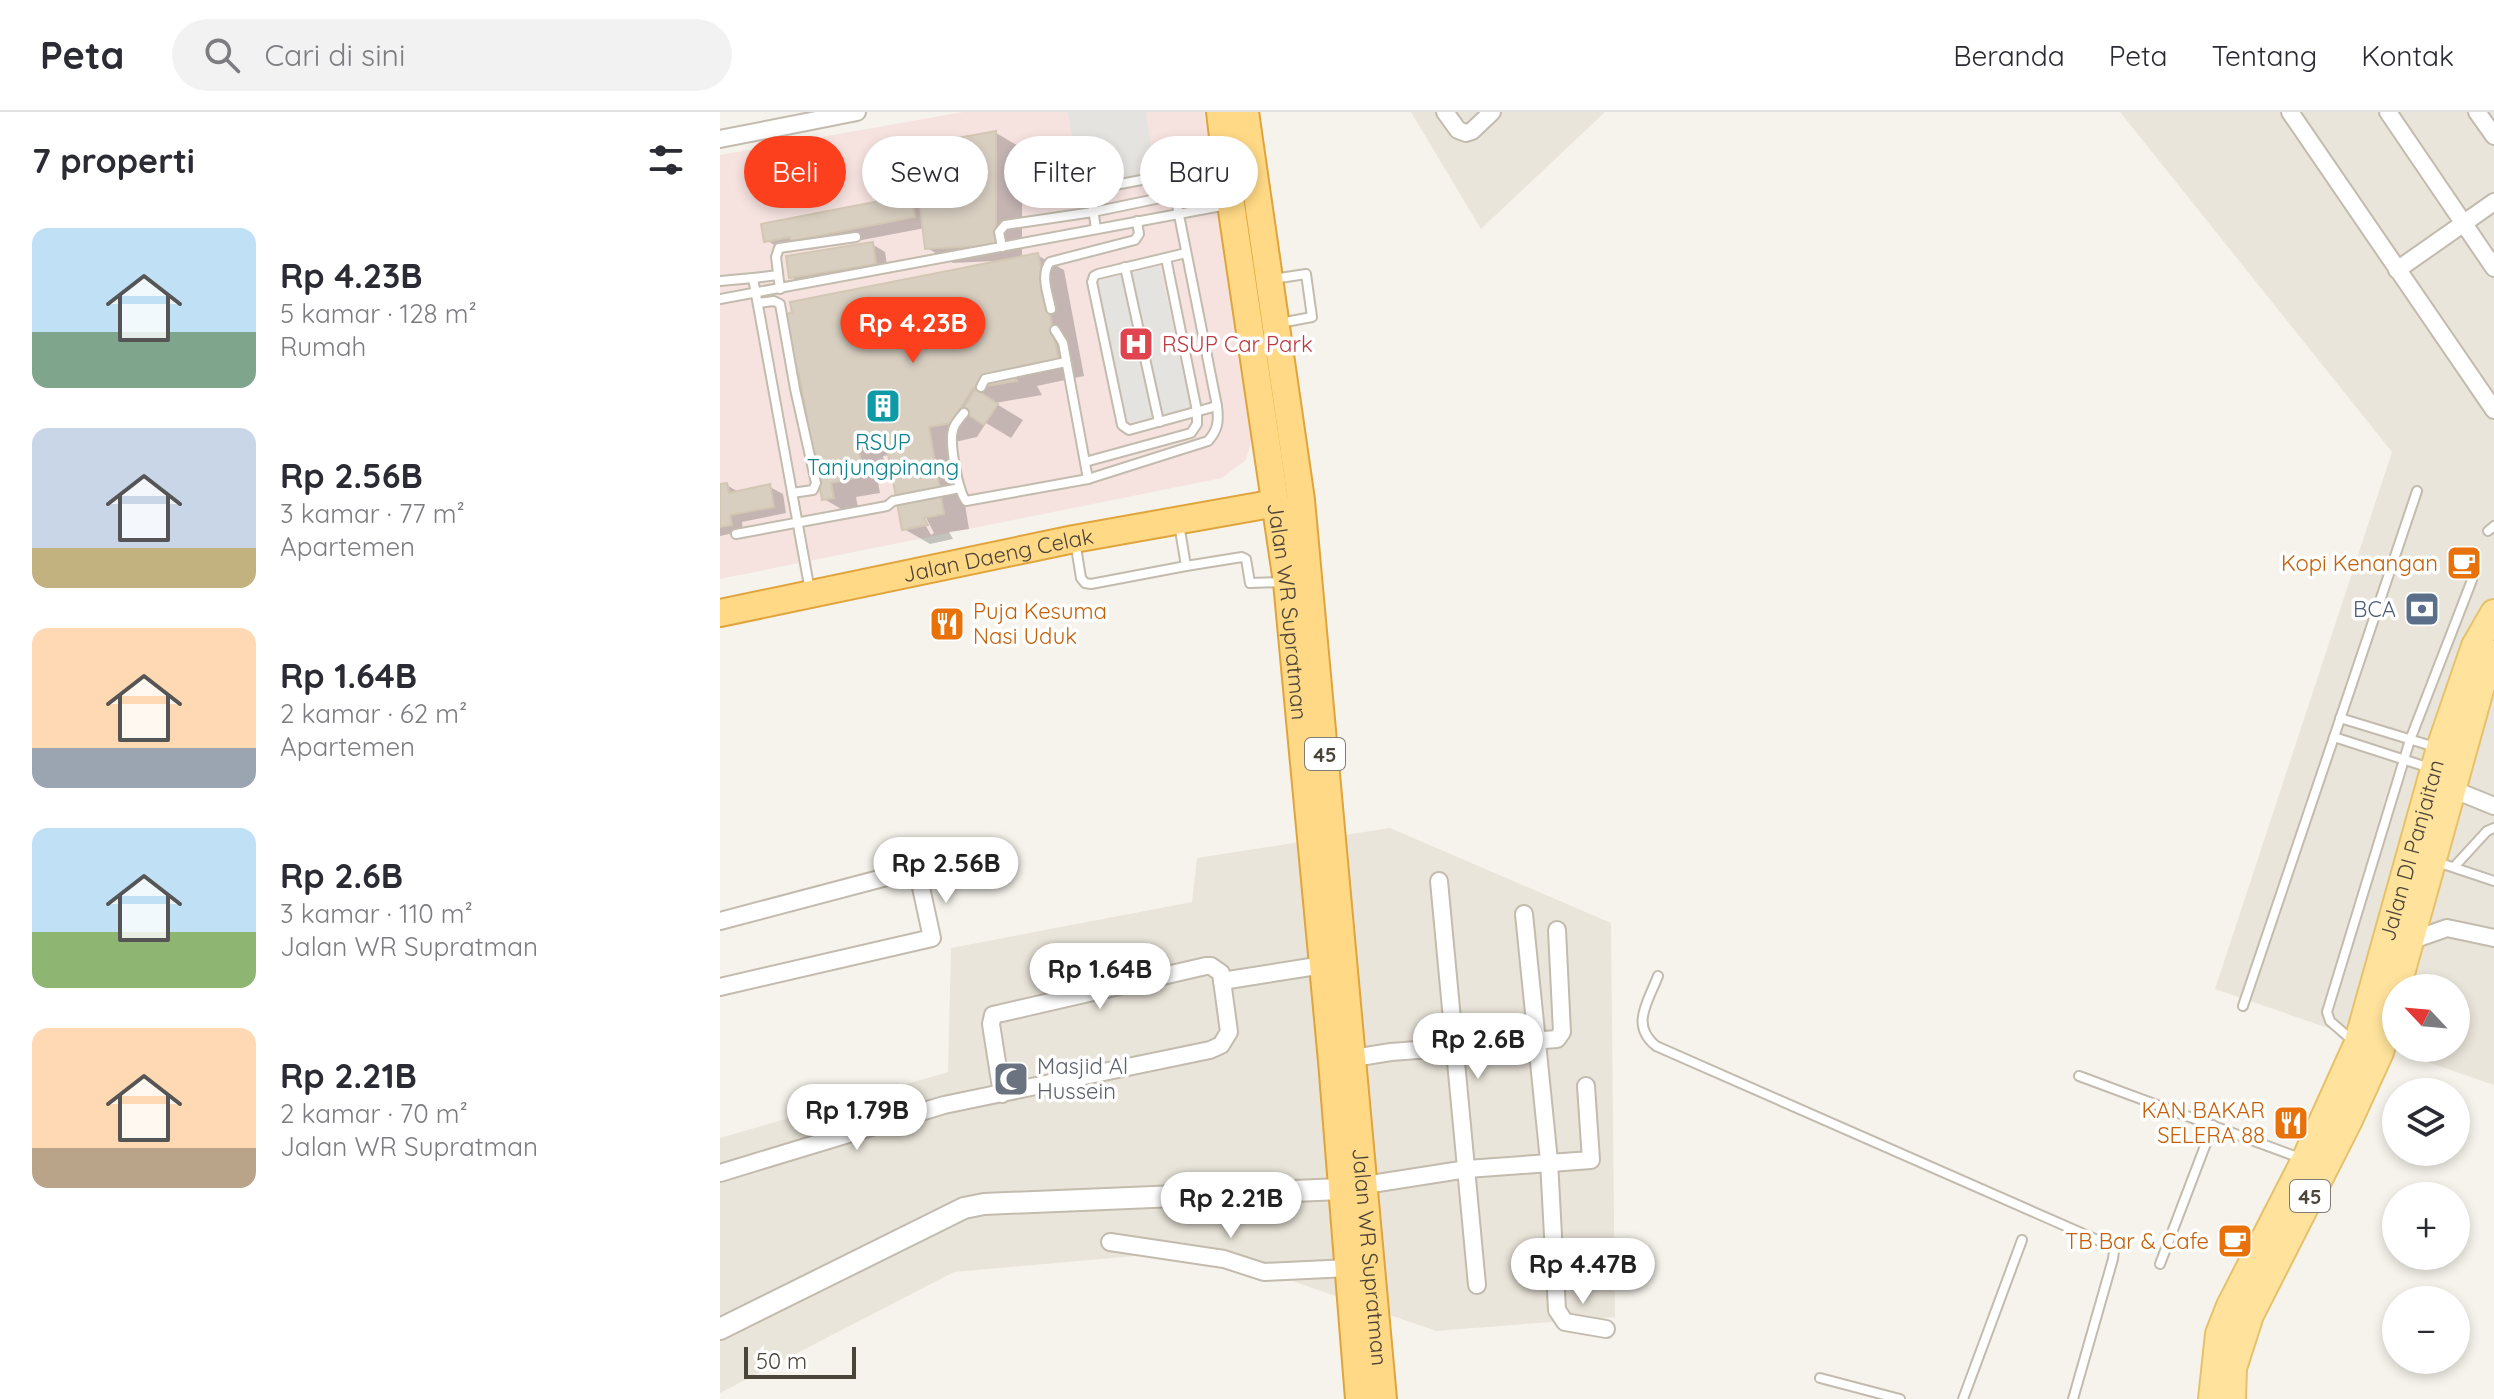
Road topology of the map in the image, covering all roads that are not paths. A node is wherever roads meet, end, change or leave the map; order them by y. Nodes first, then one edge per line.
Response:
1 (857, 112) edge
2 (1220, 112) edge
3 (1245, 112) edge
4 (1445, 112) edge
5 (1492, 112) edge
6 (2290, 112) edge
7 (2388, 112) edge
8 (2477, 112) edge
9 (1223, 136) edge
10 (2494, 136) edge
11 (720, 139) edge
12 (1140, 180) edge
13 (1140, 202) edge
14 (2494, 202) edge
15 (1177, 208) edge
16 (1195, 208) edge
17 (1232, 208) edge
18 (1093, 212) junction
19 (1178, 215) junction
20 (1137, 221) junction
21 (2464, 223) junction
22 (1096, 229) junction
23 (856, 237) dead end
24 (1002, 247) junction
25 (1186, 253) junction
26 (1166, 258) junction
27 (1125, 267) junction
28 (2494, 268) edge
29 (2397, 270) junction
30 (778, 275) junction
31 (753, 278) junction
32 (1269, 279) junction
33 (720, 281) edge
34 (780, 289) junction
35 (757, 298) junction
36 (720, 299) edge
37 (1051, 309) dead end
38 (1276, 324) junction
39 (1055, 330) dead end
40 (1066, 362) junction
41 (981, 387) dead end
42 (795, 389) junction
43 (775, 394) junction
44 (1217, 406) junction
45 (2494, 410) edge
46 (1197, 411) junction
47 (964, 413) dead end
48 (1159, 422) junction
49 (1085, 462) junction
50 (1088, 479) junction
51 (960, 488) junction
52 (2417, 491) dead end
53 (792, 493) junction
54 (1276, 503) junction
55 (1179, 519) junction
56 (799, 523) junction
57 (736, 534) dead end
58 (1074, 539) junction
59 (1186, 566) junction
60 (2472, 580) dead end
61 (1287, 582) junction
62 (811, 595) junction
63 (720, 613) edge
64 (2494, 613) edge
65 (2494, 654) edge
66 (2340, 718) junction
67 (2334, 737) junction
68 (2410, 740) junction
69 (2403, 760) junction
70 (2442, 769) junction
71 (2494, 806) edge
72 (2494, 828) edge
73 (2443, 864) junction
74 (1439, 881) dead end
75 (2494, 881) edge
76 (2422, 899) junction
77 (1524, 914) dead end
78 (720, 921) edge
79 (2447, 928) junction
80 (1557, 930) dead end
81 (2494, 938) edge
82 (2401, 939) junction
83 (1323, 965) junction
84 (2398, 974) edge
85 (1658, 976) dead end
86 (1222, 981) junction
87 (720, 987) edge
88 (2243, 1006) dead end
89 (1538, 1040) junction
90 (2357, 1045) junction
91 (2382, 1045) edge
92 (1454, 1046) junction
93 (1343, 1060) junction
94 (2079, 1076) dead end
95 (1586, 1086) dead end
96 (1002, 1094) junction
97 (2213, 1125) junction
98 (2305, 1160) junction
99 (1549, 1161) junction
100 (1467, 1169) junction
101 (720, 1173) edge
102 (1353, 1187) junction
103 (2022, 1240) dead end
104 (1110, 1242) dead end
105 (2160, 1264) dead end
106 (1349, 1268) junction
107 (1477, 1285) dead end
108 (720, 1329) edge
109 (1606, 1329) dead end
110 (1820, 1378) dead end
111 (1359, 1399) edge
112 (1383, 1399) edge
113 (1900, 1399) edge
114 (1963, 1399) edge
115 (2073, 1399) edge
116 (2212, 1399) edge
117 (2232, 1399) edge

1 - 11 street
2 - 9 highway, Jalan WR Supratman / 45
3 - 32 highway, Jalan WR Supratman / 45
4 - 5 street
6 - 29 street
7 - 21 street
8 - 10 street
12 - 18 lane
13 - 18 lane
14 - 21 street
15 - 19 lane
16 - 19 lane
17 - 54 highway, Jalan WR Supratman / 45
18 - 22 lane
18 - 24 lane
19 - 20 lane
19 - 25 lane
20 - 22 lane
20 - 37 lane
21 - 28 street
21 - 29 street
22 - 24 lane
23 - 30 lane
24 - 34 lane
25 - 26 lane
25 - 44 lane
26 - 27 lane
26 - 46 lane
27 - 48 lane
27 - 48 lane
29 - 45 street
30 - 31 lane
30 - 34 lane
31 - 33 lane
31 - 35 lane
32 - 38 highway, Jalan WR Supratman / 45
32 - 38 lane
34 - 35 lane
35 - 36 lane
35 - 42 lane
35 - 43 lane
38 - 93 highway, Jalan WR Supratman / 45
39 - 40 lane
40 - 41 lane
40 - 49 lane
42 - 43 lane
42 - 53 lane
43 - 53 lane
44 - 46 lane
44 - 50 lane
46 - 48 lane
46 - 49 lane
47 - 51 lane
49 - 50 lane
50 - 51 lane
51 - 56 lane
52 - 66 lane
53 - 56 lane
54 - 55 highway, Jalan Daeng Celak
54 - 61 highway, Jalan WR Supratman / 45
55 - 58 highway, Jalan Daeng Celak
55 - 59 lane
56 - 57 lane
56 - 62 lane
58 - 59 lane
58 - 62 highway, Jalan Daeng Celak
59 - 61 lane
60 - 68 lane
61 - 83 highway, Jalan WR Supratman / 45
62 - 63 highway, Jalan Daeng Celak
64 - 70 main road, Jalan DI Panjaitan / 45
65 - 70 main road, Jalan DI Panjaitan / 45
66 - 67 lane
66 - 68 lane
67 - 69 lane
67 - 88 lane
68 - 69 lane
68 - 70 lane
69 - 70 lane
69 - 90 lane
70 - 71 street
70 - 73 main road, Jalan DI Panjaitan / 45
70 - 82 main road, Jalan DI Panjaitan / 45
72 - 73 lane
73 - 75 lane
73 - 76 main road, Jalan DI Panjaitan / 45
74 - 92 street
76 - 79 street
76 - 82 main road, Jalan DI Panjaitan / 45
77 - 89 street
78 - 87 street
79 - 81 street
79 - 82 street
80 - 89 street
82 - 84 main road, Jalan DI Panjaitan / 45
82 - 90 main road, Jalan DI Panjaitan / 45
83 - 86 street
83 - 93 highway, Jalan WR Supratman / 45
85 - 115 lane
86 - 96 street
86 - 96 street
89 - 92 street
89 - 99 street
90 - 98 main road, Jalan DI Panjaitan / 45
91 - 117 main road, Jalan DI Panjaitan / 45
92 - 93 street
92 - 100 street
93 - 102 highway, Jalan WR Supratman / 45
94 - 97 lane
95 - 99 street
96 - 101 street
97 - 98 lane
97 - 105 lane
98 - 116 main road, Jalan DI Panjaitan / 45
99 - 100 street
99 - 109 street
100 - 102 street
100 - 107 street
102 - 106 highway, Jalan WR Supratman / 45
102 - 108 street
102 - 112 highway, Jalan WR Supratman / 45
103 - 114 lane
104 - 106 street
106 - 111 highway, Jalan WR Supratman / 45
110 - 113 lane

